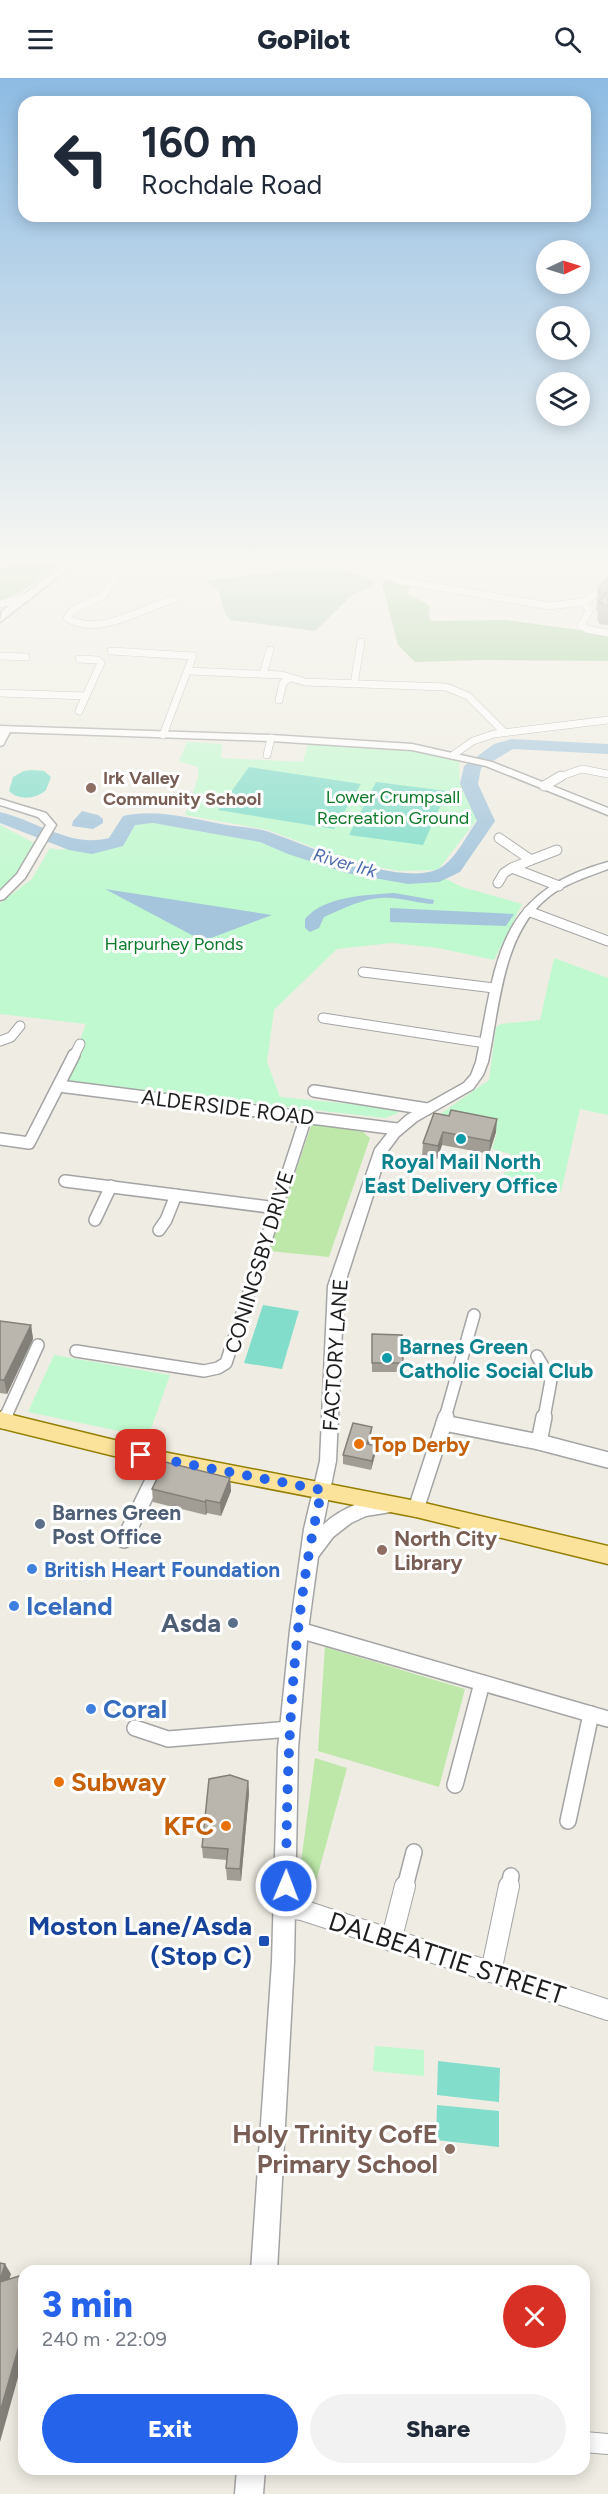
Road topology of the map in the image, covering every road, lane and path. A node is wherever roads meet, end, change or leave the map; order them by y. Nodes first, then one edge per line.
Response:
1 (96, 674) edge
2 (187, 674) edge
3 (257, 674) edge
4 (263, 674) joint
5 (356, 674) edge
6 (290, 678) junction
7 (354, 684) junction
8 (0, 693) edge
9 (86, 696) junction
10 (279, 700) dead end
11 (79, 711) dead end
12 (567, 715) dead end
13 (608, 720) edge
14 (575, 724) junction
15 (4, 729) edge
16 (502, 731) junction
17 (163, 735) junction
18 (271, 738) junction
19 (0, 743) edge
20 (267, 755) dead end
21 (453, 755) junction
22 (608, 774) edge
23 (544, 786) junction
24 (0, 802) edge
25 (608, 812) edge
26 (499, 838) dead end
27 (557, 850) dead end
28 (531, 860) junction
29 (608, 865) edge
30 (512, 868) junction
31 (498, 883) dead end
32 (559, 886) junction
33 (0, 897) edge
34 (528, 911) junction
35 (608, 941) edge
36 (363, 972) dead end
37 (494, 988) junction
38 (323, 1018) dead end
39 (20, 1026) dead end
40 (0, 1041) edge
41 (485, 1043) junction
42 (80, 1044) dead end
43 (59, 1086) junction
44 (314, 1091) dead end
45 (427, 1109) junction
46 (306, 1117) junction
47 (397, 1130) junction
48 (0, 1139) edge
49 (64, 1181) dead end
50 (111, 1186) junction
51 (176, 1195) junction
52 (277, 1209) junction
53 (95, 1220) dead end
54 (159, 1230) dead end
55 (474, 1315) dead end
56 (38, 1345) dead end
57 (76, 1351) dead end
58 (537, 1356) dead end
59 (2, 1421) edge
60 (444, 1423) junction
61 (538, 1442) junction
62 (163, 1460) junction
63 (608, 1460) edge
64 (322, 1490) junction
65 (411, 1508) junction
66 (124, 1540) dead end
67 (608, 1555) edge
68 (309, 1558) junction
69 (299, 1630) junction
70 (482, 1683) junction
71 (591, 1714) junction
72 (608, 1719) edge
73 (135, 1728) dead end
74 (290, 1729) junction
75 (455, 1785) dead end
76 (568, 1821) dead end
77 (414, 1852) dead end
78 (511, 1876) dead end
79 (285, 1908) junction
80 (391, 1941) junction
81 (491, 1972) junction
82 (608, 2010) edge
83 (264, 2265) edge
84 (590, 2442) edge
85 (608, 2444) edge
86 (251, 2475) edge
87 (249, 2494) edge

1 - 9 street
2 - 17 street
3 - 4 street
4 - 6 street
5 - 7 street
6 - 7 street
6 - 10 street
7 - 16 street
8 - 9 street
9 - 11 street
12 - 14 street
13 - 14 street
14 - 16 street
15 - 17 street
15 - 19 street
16 - 21 street
17 - 18 street
18 - 20 street
18 - 21 street
21 - 23 street
22 - 23 street
23 - 25 street
24 - 33 street
26 - 28 street
27 - 28 street
28 - 30 street
29 - 32 street, FACTORY LANE
30 - 31 street
30 - 32 street
32 - 34 street, FACTORY LANE
34 - 35 street
34 - 37 street, FACTORY LANE
36 - 37 street
37 - 41 street, FACTORY LANE
38 - 41 street
39 - 40 street
41 - 45 street, FACTORY LANE
42 - 43 street
43 - 46 street, ALDERSIDE ROAD
43 - 48 street
44 - 45 street
45 - 47 street, FACTORY LANE
46 - 47 street, ALDERSIDE ROAD
46 - 52 street, CONINGSBY DRIVE
47 - 64 street, FACTORY LANE
49 - 50 street
50 - 51 street
50 - 53 street
51 - 52 street
51 - 54 street
52 - 57 street, CONINGSBY DRIVE
55 - 60 street
56 - 59 street
58 - 61 street
59 - 62 main road
60 - 61 street
60 - 65 street
61 - 63 street
62 - 64 main road
62 - 66 street
64 - 65 main road
64 - 68 street, FACTORY LANE
65 - 67 main road
65 - 68 street
68 - 69 street, FACTORY LANE
69 - 70 street
69 - 74 street, FACTORY LANE
70 - 71 street
70 - 75 street
71 - 72 street
71 - 76 street
73 - 74 street
74 - 79 street, FACTORY LANE
77 - 80 street
78 - 81 street
79 - 80 street, DALBEATTIE STREET
79 - 83 street, FACTORY LANE
80 - 81 street, DALBEATTIE STREET
81 - 82 street, DALBEATTIE STREET
84 - 85 street
86 - 87 street

